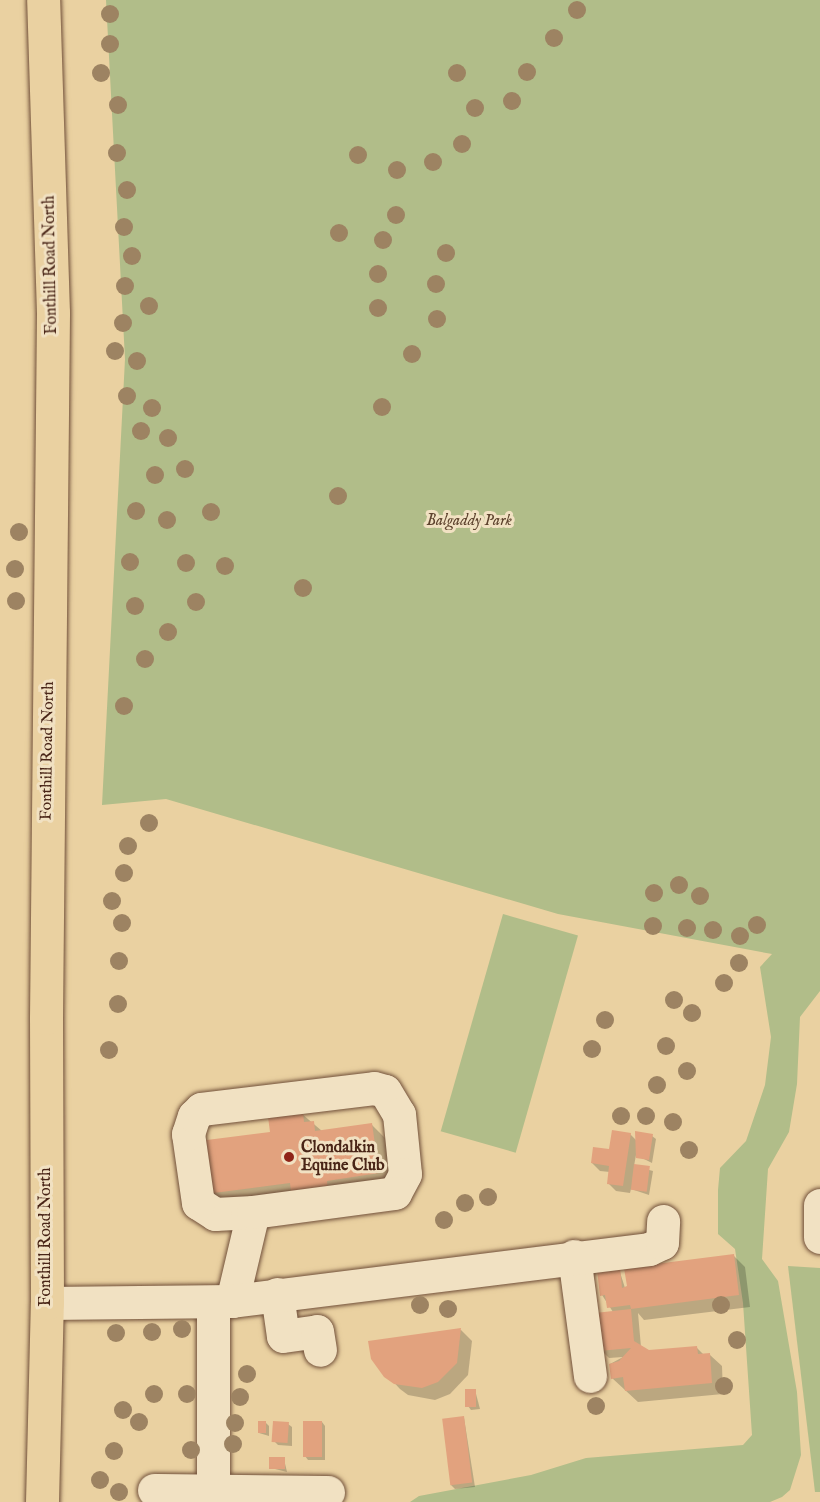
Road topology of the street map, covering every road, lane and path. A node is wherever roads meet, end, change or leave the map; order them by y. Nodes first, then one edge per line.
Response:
1 (43, 0) edge
2 (820, 1205) edge
3 (253, 1212) junction
4 (663, 1221) dead end
5 (820, 1237) edge
6 (574, 1256) junction
7 (277, 1293) junction
8 (223, 1302) junction
9 (47, 1303) junction
10 (320, 1350) dead end
11 (590, 1376) dead end
12 (154, 1490) dead end
13 (213, 1491) junction
14 (328, 1492) dead end
15 (42, 1502) edge

1 - 9 main road, Fonthill Road North
2 - 5 lane
3 - 3 lane
3 - 8 lane
4 - 6 lane
6 - 7 lane
6 - 11 lane
7 - 8 lane
7 - 10 lane
8 - 9 lane
8 - 13 lane
9 - 15 main road, Fonthill Road North
12 - 13 lane
13 - 14 lane

